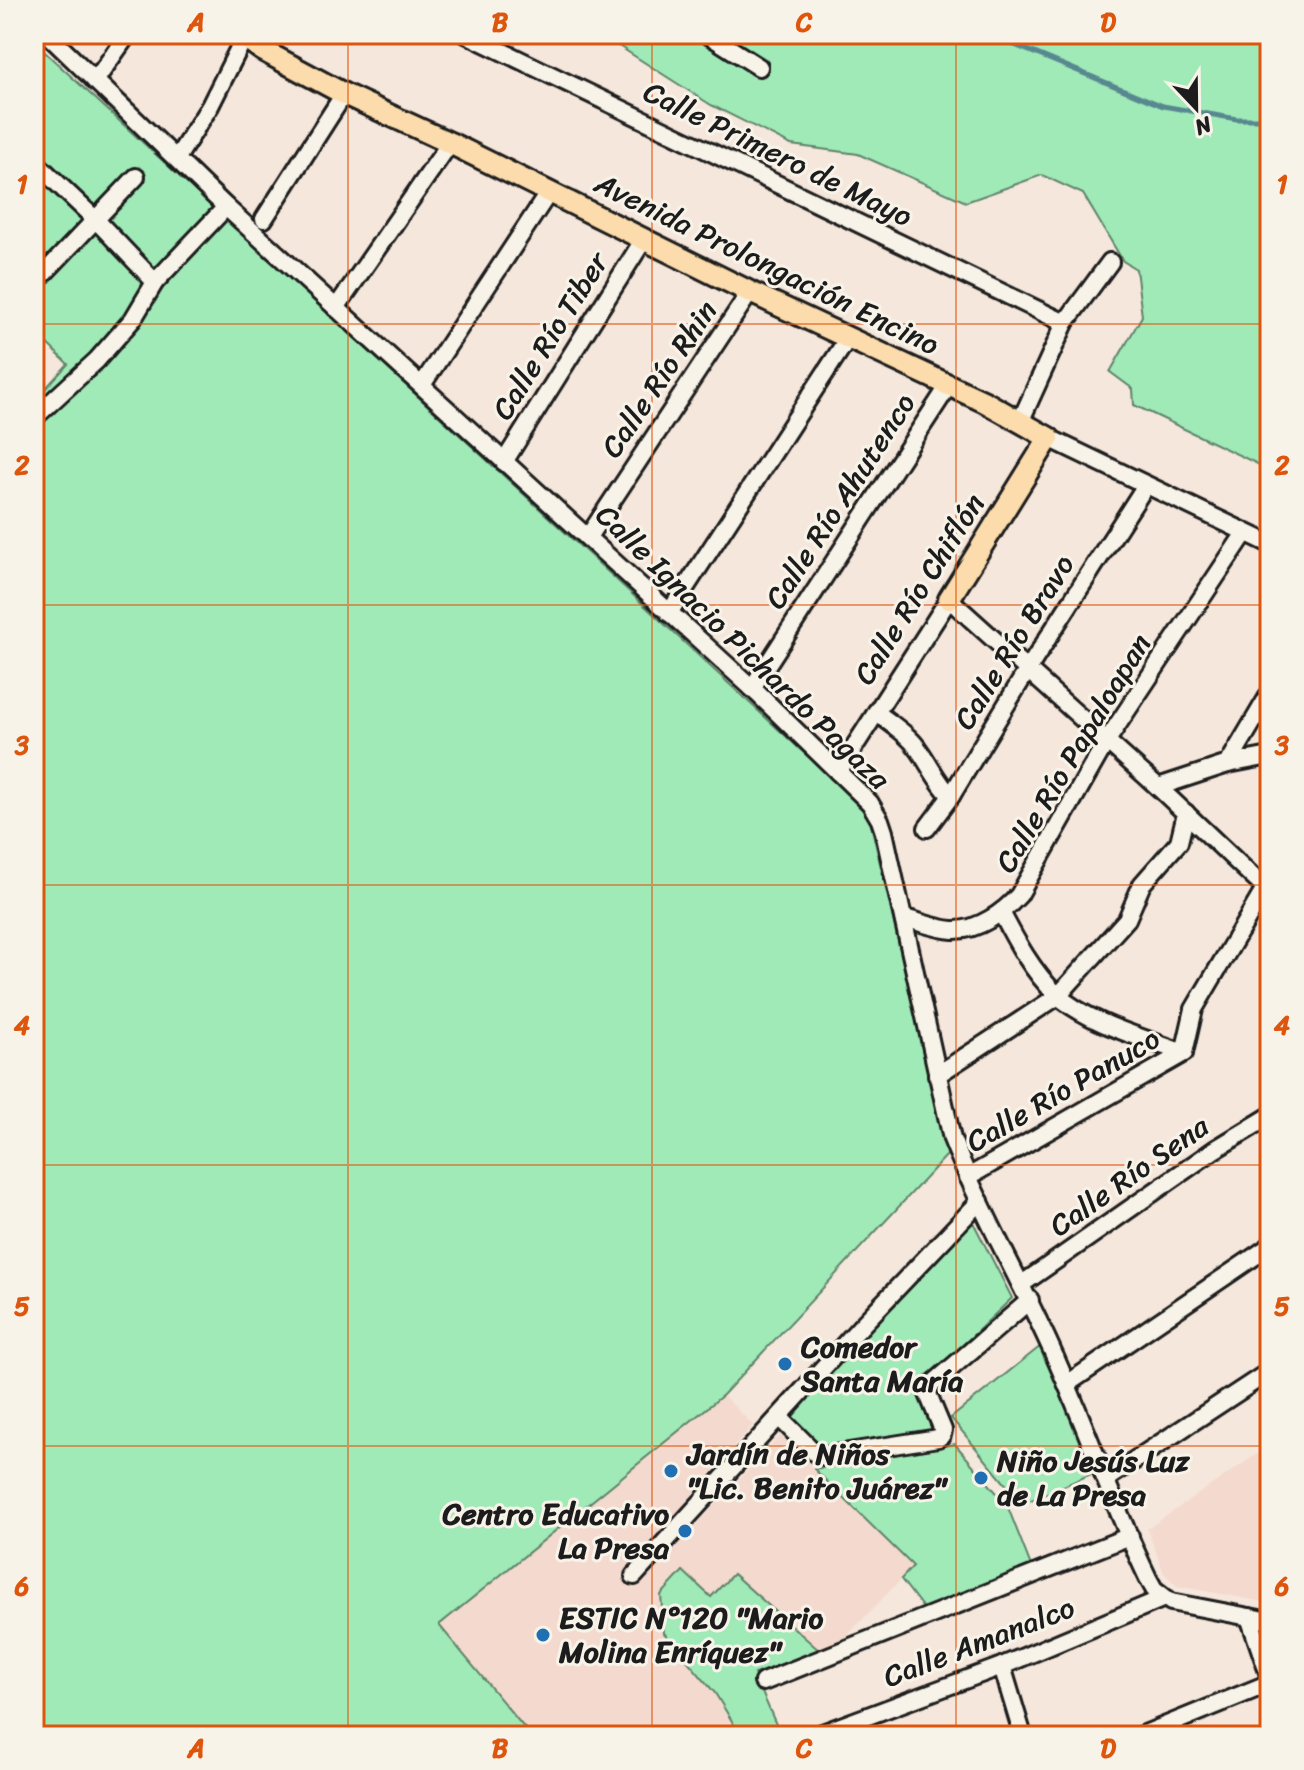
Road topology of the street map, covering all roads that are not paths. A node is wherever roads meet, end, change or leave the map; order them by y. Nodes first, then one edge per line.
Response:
1 (47, 34) edge
2 (128, 34) edge
3 (466, 34) edge
4 (707, 34) edge
5 (242, 36) edge
6 (759, 67) dead end
7 (95, 81) junction
8 (344, 94) junction
9 (450, 143) junction
10 (177, 158) junction
11 (34, 161) edge
12 (136, 177) dead end
13 (549, 192) junction
14 (226, 207) junction
15 (264, 219) dead end
16 (96, 220) junction
17 (644, 239) junction
18 (1110, 262) dead end
19 (155, 282) junction
20 (34, 284) edge
21 (750, 292) junction
22 (336, 308) junction
23 (1065, 323) junction
24 (848, 338) junction
25 (422, 385) junction
26 (949, 385) junction
27 (34, 418) edge
28 (1020, 422) junction
29 (1049, 438) junction
30 (504, 462) junction
31 (1146, 485) junction
32 (1245, 533) junction
33 (588, 537) junction
34 (1270, 544) edge
35 (949, 599) junction
36 (669, 613) junction
37 (1028, 669) junction
38 (752, 688) junction
39 (1270, 693) edge
40 (876, 712) junction
41 (1106, 742) junction
42 (1270, 756) edge
43 (1228, 764) junction
44 (838, 772) junction
45 (1158, 787) junction
46 (951, 796) junction
47 (1186, 813) junction
48 (927, 828) dead end
49 (1268, 887) edge
50 (1001, 912) junction
51 (904, 918) junction
52 (1058, 996) junction
53 (1184, 1053) junction
54 (937, 1075) junction
55 (1270, 1116) edge
56 (968, 1177) junction
57 (980, 1201) junction
58 (1270, 1246) edge
59 (1026, 1292) junction
60 (1270, 1371) edge
61 (1067, 1384) junction
62 (780, 1418) junction
63 (1106, 1479) junction
64 (1130, 1536) junction
65 (634, 1576) dead end
66 (1172, 1602) junction
67 (1249, 1617) junction
68 (1270, 1621) edge
69 (1002, 1666) junction
70 (1270, 1680) edge
71 (763, 1682) dead end
72 (814, 1736) edge
73 (1023, 1736) edge
74 (1140, 1736) edge

1 - 7 street, Calle Ignacio Pichardo Pagaza
2 - 7 street
3 - 23 street, Calle Primero de Mayo
4 - 6 street
5 - 8 main road, Avenida Prolongación Encino
5 - 10 street
7 - 10 street, Calle Ignacio Pichardo Pagaza
8 - 9 main road, Avenida Prolongación Encino
8 - 15 street
9 - 13 main road, Avenida Prolongación Encino
9 - 22 street
10 - 14 street, Calle Ignacio Pichardo Pagaza
11 - 16 street
12 - 16 street
13 - 17 main road, Avenida Prolongación Encino
13 - 25 street
14 - 19 street
14 - 22 street, Calle Ignacio Pichardo Pagaza
16 - 19 street
16 - 20 street
17 - 21 main road, Avenida Prolongación Encino
17 - 30 street, Calle Río Tiber
18 - 23 street
19 - 27 street
21 - 24 main road, Avenida Prolongación Encino
21 - 33 street, Calle Río Rhin
22 - 25 street, Calle Ignacio Pichardo Pagaza
23 - 28 street
24 - 26 main road, Avenida Prolongación Encino
24 - 36 street
25 - 30 street, Calle Ignacio Pichardo Pagaza
26 - 28 main road, Avenida Prolongación Encino
26 - 38 street, Calle Río Ahutenco
28 - 29 main road, Avenida Prolongación Encino
29 - 31 street, Avenida Prolongación Encino
29 - 35 main road, Calle Río Chiflón
30 - 33 street, Calle Ignacio Pichardo Pagaza
31 - 32 street, Avenida Prolongación Encino
31 - 37 street, Calle Río Bravo
32 - 34 street, Avenida Prolongación Encino
32 - 41 street, Calle Río Papaloapan
33 - 36 street, Calle Ignacio Pichardo Pagaza
35 - 37 street
35 - 40 street, Calle Río Chiflón
36 - 38 street, Calle Ignacio Pichardo Pagaza
37 - 41 street
37 - 46 street, Calle Río Bravo
38 - 44 street, Calle Ignacio Pichardo Pagaza
39 - 43 street
40 - 44 street, Calle Río Chiflón
40 - 46 street
41 - 45 street
41 - 50 street, Calle Río Papaloapan
42 - 43 street
43 - 45 street
44 - 51 street, Calle Ignacio Pichardo Pagaza
45 - 47 street
46 - 48 street, Calle Río Bravo
47 - 49 street
47 - 52 street
49 - 53 street, Calle Río Panuco
50 - 51 street, Calle Río Papaloapan
50 - 52 street
51 - 54 street, Calle Ignacio Pichardo Pagaza
52 - 53 street
52 - 54 street
53 - 56 street, Calle Río Panuco
54 - 56 street, Calle Ignacio Pichardo Pagaza
55 - 59 street, Calle Río Sena
56 - 57 street, Calle Ignacio Pichardo Pagaza
57 - 59 street, Calle Ignacio Pichardo Pagaza
57 - 62 street
58 - 61 street
59 - 61 street, Calle Ignacio Pichardo Pagaza
59 - 62 street, Calle Río Sena
60 - 63 street
61 - 63 street, Calle Ignacio Pichardo Pagaza
62 - 65 street
63 - 64 street, Calle Ignacio Pichardo Pagaza
64 - 66 street, Calle Ignacio Pichardo Pagaza
64 - 71 street
66 - 67 street
66 - 69 street, Calle Amanalco
67 - 68 street
67 - 70 street
69 - 72 street, Calle Amanalco
69 - 73 street
70 - 74 street

